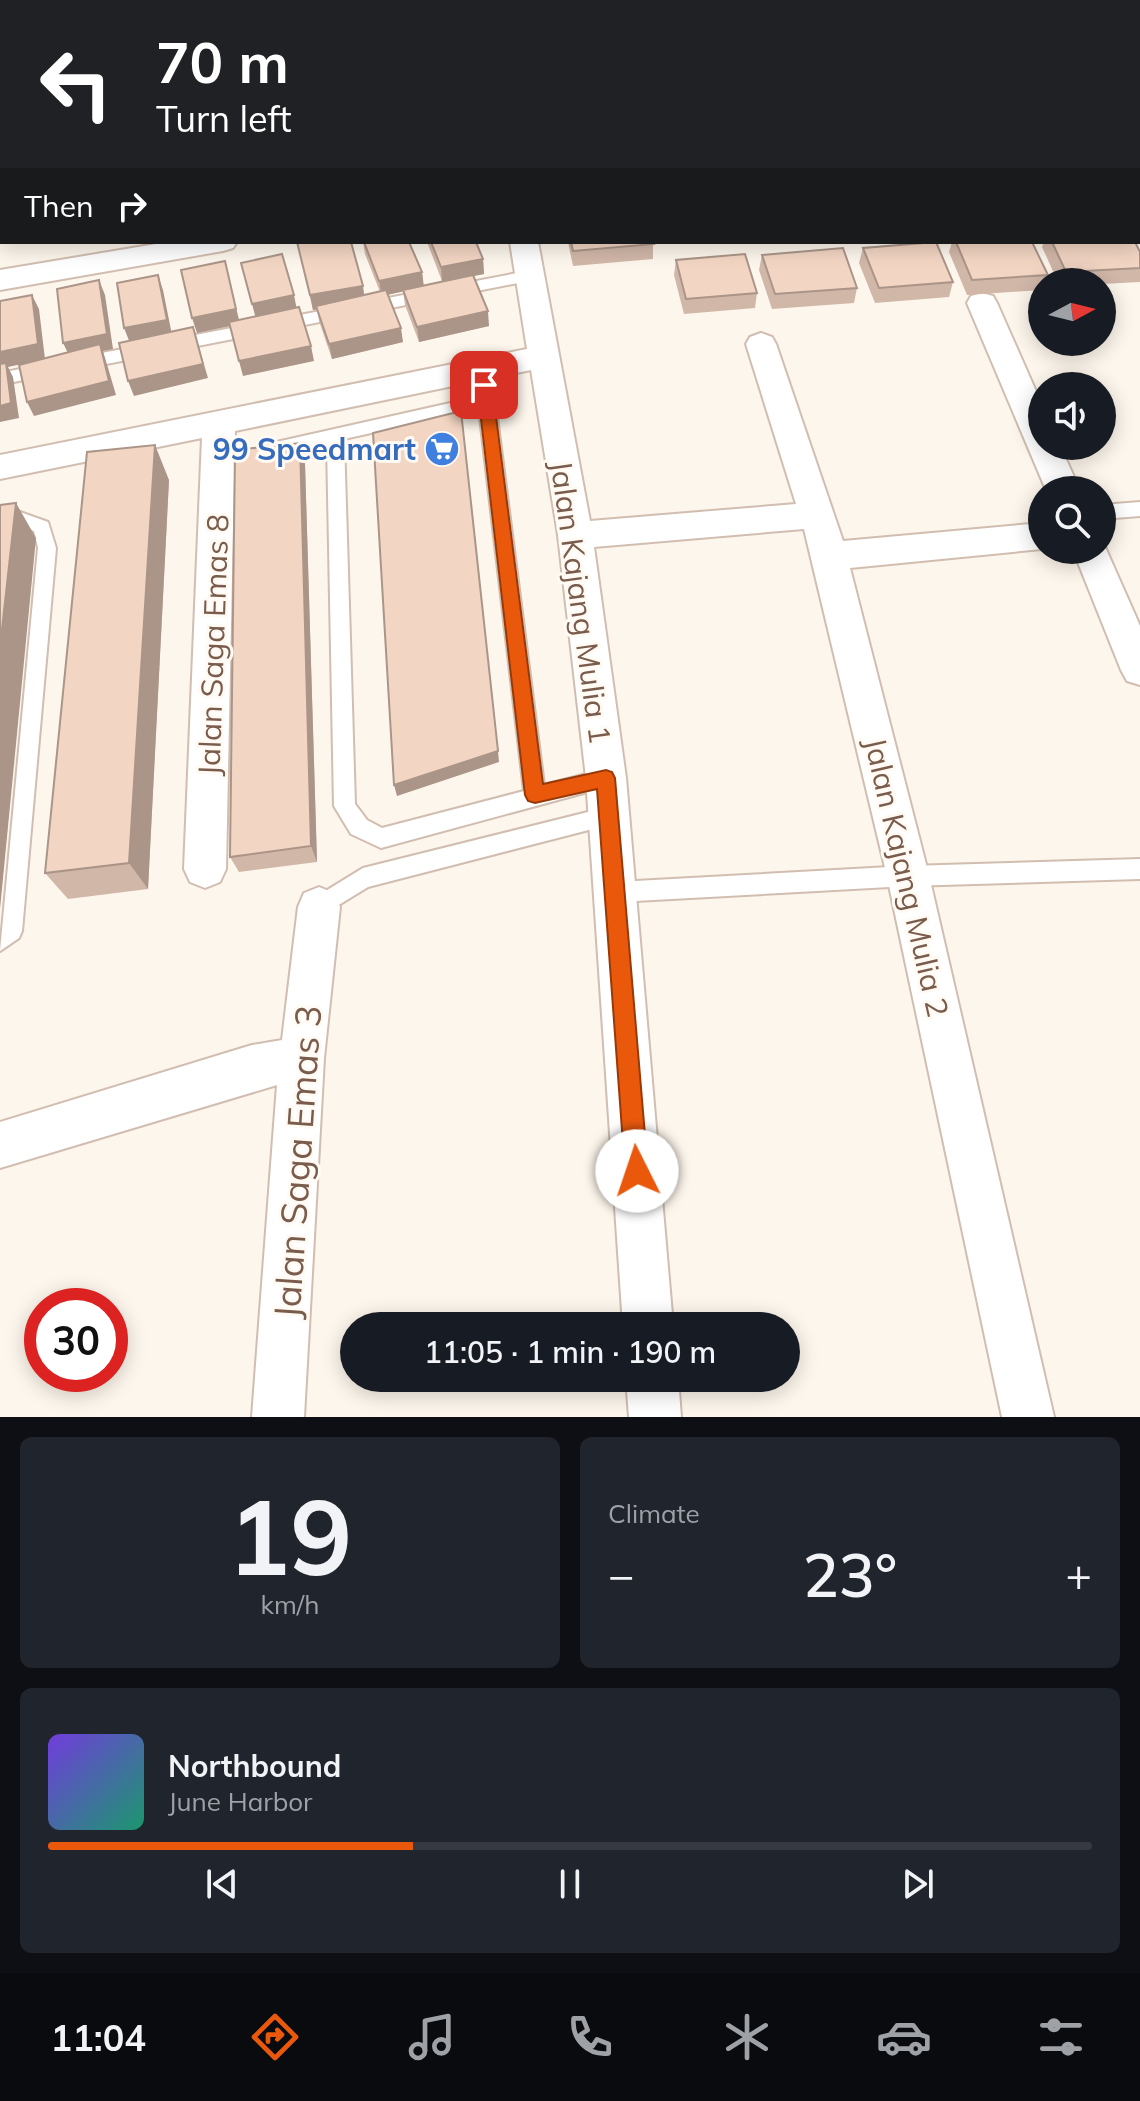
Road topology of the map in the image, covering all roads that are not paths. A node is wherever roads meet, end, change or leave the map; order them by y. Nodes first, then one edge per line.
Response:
1 (200, 244) edge
2 (524, 244) edge
3 (76, 255) edge
4 (528, 276) junction
5 (0, 280) edge
6 (982, 303) dead end
7 (761, 344) dead end
8 (543, 357) junction
9 (482, 369) junction
10 (0, 379) edge
11 (487, 401) junction
12 (1028, 409) edge
13 (219, 421) junction
14 (335, 434) junction
15 (233, 458) junction
16 (0, 467) edge
17 (1140, 509) edge
18 (1116, 511) edge
19 (818, 515) junction
20 (0, 522) edge
21 (575, 535) junction
22 (1028, 537) edge
23 (830, 556) junction
24 (1096, 564) edge
25 (1140, 670) edge
26 (535, 795) junction
27 (607, 797) junction
28 (205, 869) dead end
29 (1140, 869) edge
30 (908, 876) junction
31 (617, 892) junction
32 (319, 907) joint
33 (0, 940) edge
34 (302, 1058) junction
35 (0, 1145) edge
36 (647, 1312) edge
37 (653, 1392) edge
38 (278, 1417) edge
39 (655, 1417) edge
40 (1028, 1417) edge

1 - 3 street
2 - 4 street, Jalan Kajang Mulia 1
3 - 5 street
4 - 8 street, Jalan Kajang Mulia 1
4 - 10 lane
6 - 12 street
7 - 19 street, Jalan Kajang Mulia 2
8 - 9 street
8 - 21 street, Jalan Kajang Mulia 1
9 - 11 lane
9 - 13 street
11 - 14 lane
11 - 26 lane
13 - 15 street, Jalan Saga Emas 8
13 - 16 street
14 - 15 lane
14 - 26 lane
15 - 28 street, Jalan Saga Emas 8
17 - 18 lane
19 - 21 street
19 - 23 street, Jalan Kajang Mulia 2
20 - 33 lane
21 - 27 street, Jalan Kajang Mulia 1
22 - 23 street
23 - 30 street, Jalan Kajang Mulia 2
24 - 25 street
26 - 27 lane
27 - 31 street, Jalan Kajang Mulia 1
27 - 32 lane
29 - 30 lane
30 - 31 lane
30 - 40 street, Jalan Kajang Mulia 2
31 - 36 street, Jalan Kajang Mulia 1
32 - 34 street, Jalan Saga Emas 3
34 - 35 street
34 - 38 street, Jalan Saga Emas 3
37 - 39 street

